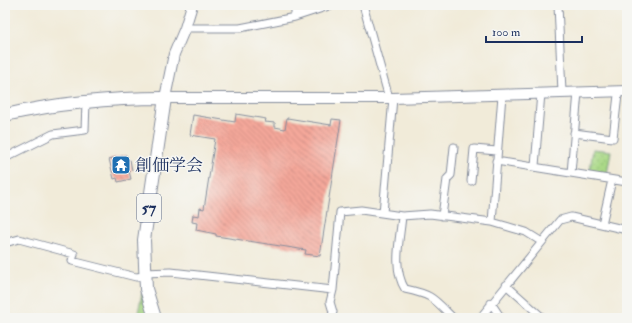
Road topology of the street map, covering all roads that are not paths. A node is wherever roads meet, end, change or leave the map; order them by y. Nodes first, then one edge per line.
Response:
1 (192, 5) edge
2 (295, 5) edge
3 (332, 5) edge
4 (363, 5) edge
5 (558, 5) edge
6 (295, 17) junction
7 (185, 28) junction
8 (562, 92) junction
9 (578, 92) junction
10 (542, 93) junction
11 (622, 93) edge
12 (502, 95) junction
13 (165, 98) junction
14 (391, 98) junction
15 (86, 102) junction
16 (5, 115) edge
17 (574, 133) junction
18 (454, 147) dead end
19 (497, 151) junction
20 (5, 158) edge
21 (496, 160) junction
22 (535, 166) junction
23 (570, 172) junction
24 (612, 180) junction
25 (471, 181) dead end
26 (627, 182) edge
27 (383, 213) junction
28 (402, 216) junction
29 (442, 216) junction
30 (492, 222) junction
31 (602, 224) junction
32 (627, 230) edge
33 (542, 242) junction
34 (5, 243) edge
35 (144, 275) junction
36 (506, 285) junction
37 (333, 290) junction
38 (491, 303) junction
39 (155, 318) edge
40 (331, 318) edge
41 (453, 318) edge
42 (480, 318) edge
43 (501, 318) edge
44 (543, 318) edge

1 - 7 street
2 - 6 street
3 - 6 street
4 - 14 street
5 - 8 street
6 - 7 street
7 - 13 street
8 - 9 street
8 - 10 street
9 - 11 street
9 - 17 street
10 - 12 street
10 - 22 street
11 - 17 street
12 - 14 street
12 - 19 street
13 - 14 street
13 - 15 main road
13 - 35 main road, 57
14 - 27 street
15 - 16 main road
15 - 20 street
17 - 23 street
18 - 29 street
19 - 21 street
19 - 25 street
21 - 22 street
21 - 30 street
22 - 23 street
23 - 24 street
24 - 26 street
24 - 31 street
27 - 28 street
27 - 37 street
28 - 29 street
28 - 41 street
29 - 30 street
30 - 33 street
31 - 32 street
31 - 33 street
33 - 36 street
34 - 35 street
35 - 37 street
35 - 39 main road, 57
36 - 38 street
36 - 44 street
37 - 40 street
38 - 42 street
38 - 43 street

